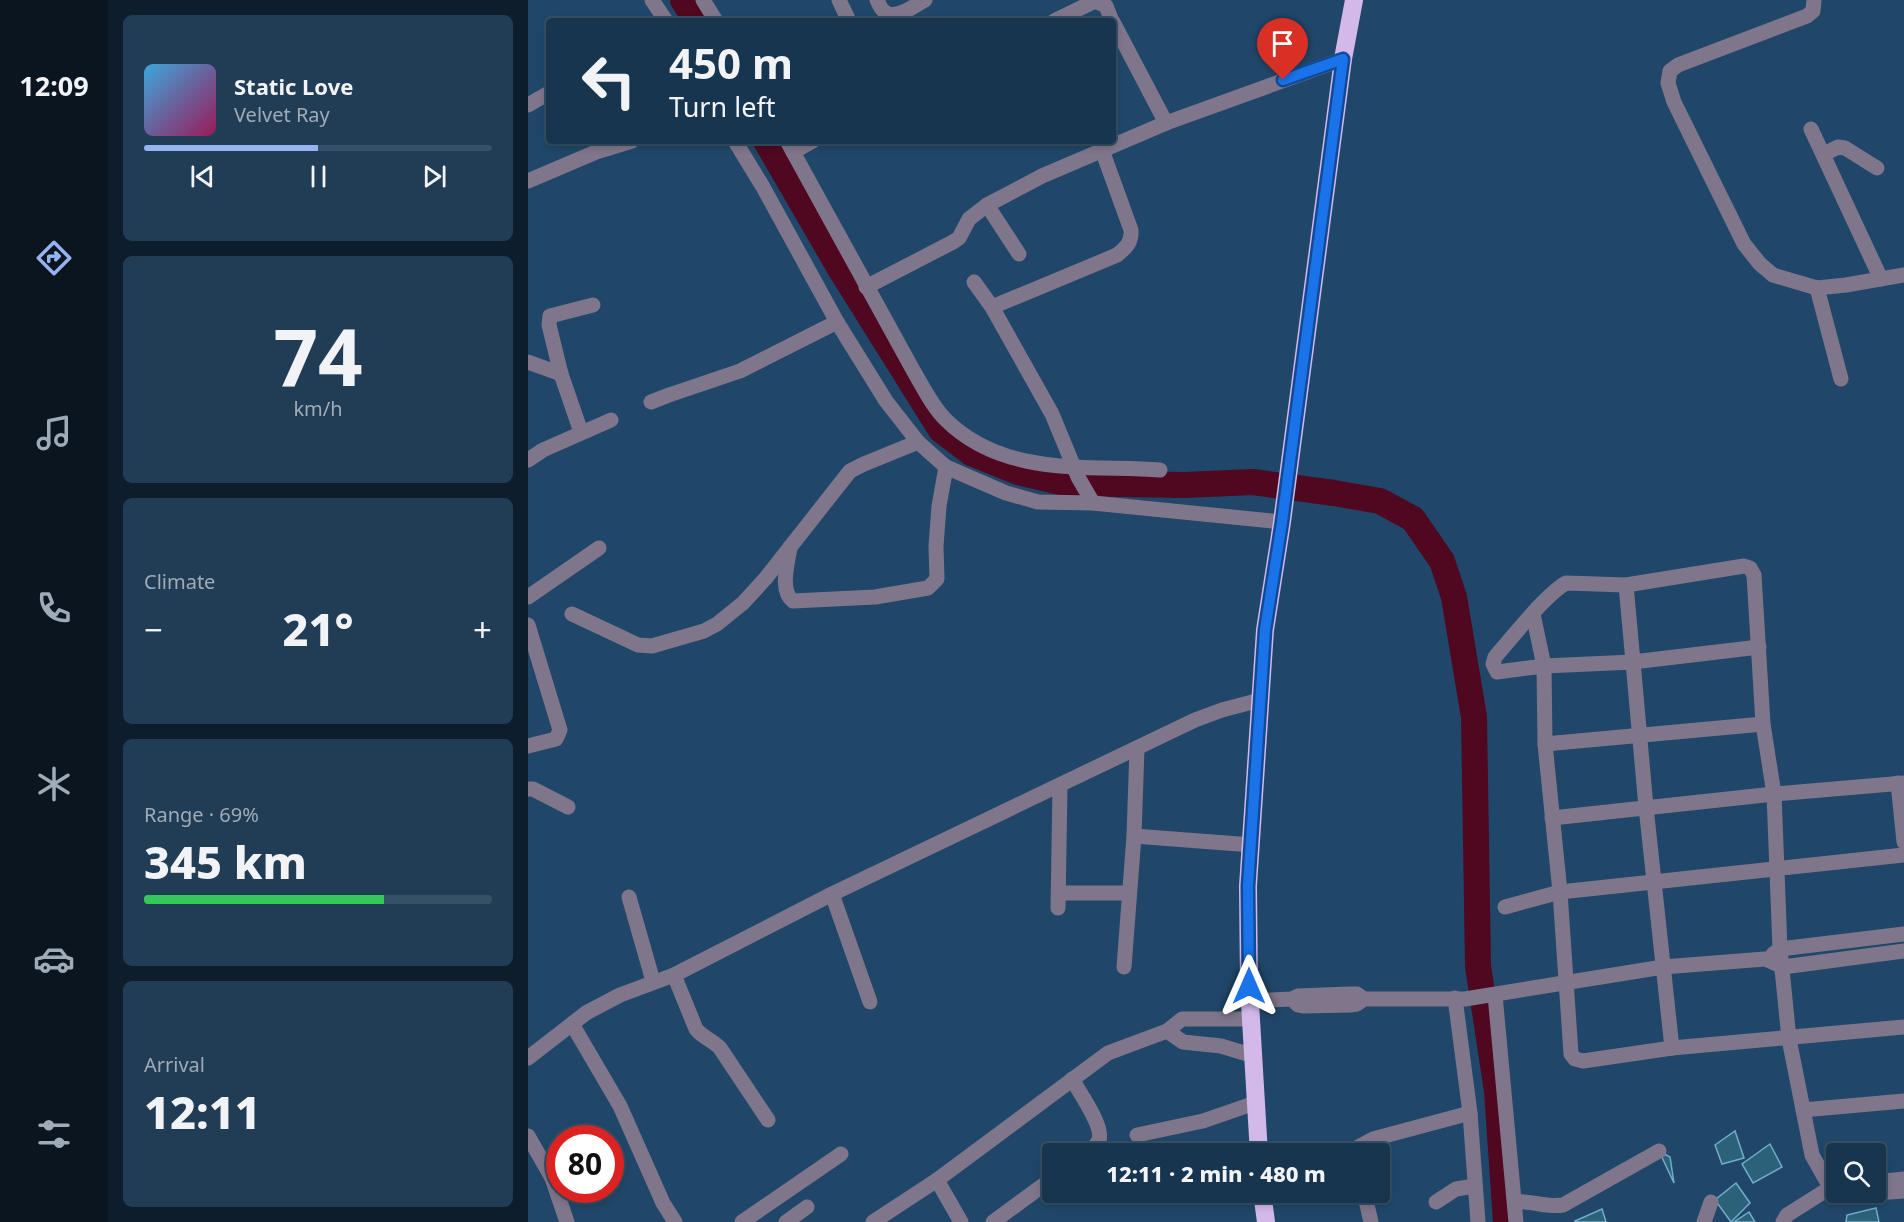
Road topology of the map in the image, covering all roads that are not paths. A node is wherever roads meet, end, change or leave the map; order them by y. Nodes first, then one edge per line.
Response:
1 (652, 0) edge
2 (703, 0) edge
3 (839, 0) edge
4 (877, 0) edge
5 (925, 0) edge
6 (1354, 0) edge
7 (1814, 0) edge
8 (664, 18) edge
9 (714, 18) edge
10 (848, 18) edge
11 (1060, 18) edge
12 (1111, 18) edge
13 (1116, 34) edge
14 (1120, 50) edge
15 (1343, 59) junction
16 (546, 95) edge
17 (528, 105) edge
18 (1166, 123) junction
19 (1811, 129) dead end
20 (622, 144) edge
21 (737, 144) edge
22 (790, 146) edge
23 (1102, 150) junction
24 (1824, 154) junction
25 (1877, 168) dead end
26 (528, 181) edge
27 (987, 205) junction
28 (1018, 254) dead end
29 (1904, 275) edge
30 (1881, 279) junction
31 (974, 282) dead end
32 (866, 287) junction
33 (1817, 288) junction
34 (593, 305) dead end
35 (992, 307) junction
36 (837, 322) junction
37 (528, 362) edge
38 (561, 374) junction
39 (1841, 379) dead end
40 (651, 402) dead end
41 (612, 420) dead end
42 (581, 432) junction
43 (918, 442) junction
44 (528, 460) edge
45 (946, 467) junction
46 (1160, 470) dead end
47 (1076, 471) junction
48 (1091, 499) junction
49 (1282, 519) junction
50 (790, 547) junction
51 (599, 548) dead end
52 (1626, 585) junction
53 (528, 597) edge
54 (572, 614) dead end
55 (1533, 614) junction
56 (528, 625) edge
57 (1759, 647) junction
58 (1633, 663) junction
59 (1544, 666) junction
60 (1260, 700) junction
61 (1763, 724) junction
62 (1639, 735) junction
63 (1545, 744) junction
64 (528, 746) edge
65 (1137, 748) junction
66 (1901, 783) edge
67 (1060, 786) junction
68 (528, 789) edge
69 (1774, 794) junction
70 (568, 807) dead end
71 (1646, 807) junction
72 (1552, 818) junction
73 (1134, 836) junction
74 (1904, 842) edge
75 (1252, 845) junction
76 (1904, 855) edge
77 (1777, 869) junction
78 (1654, 880) junction
79 (1560, 892) junction
80 (1059, 893) junction
81 (1129, 893) junction
82 (832, 894) junction
83 (629, 897) dead end
84 (1505, 907) dead end
85 (1058, 908) dead end
86 (1904, 934) edge
87 (1780, 949) junction
88 (1904, 951) edge
89 (1765, 959) junction
90 (1124, 967) dead end
91 (1663, 967) junction
92 (1783, 967) junction
93 (674, 975) junction
94 (653, 981) junction
95 (1566, 984) junction
96 (1490, 996) junction
97 (1460, 999) junction
98 (1250, 1001) junction
99 (870, 1002) dead end
100 (1251, 1019) junction
101 (572, 1024) junction
102 (1904, 1028) edge
103 (1167, 1031) junction
104 (1790, 1039) junction
105 (1672, 1048) junction
106 (1254, 1056) junction
107 (528, 1058) edge
108 (1072, 1079) junction
109 (1904, 1101) edge
110 (1255, 1104) junction
111 (1803, 1110) junction
112 (1470, 1113) junction
113 (768, 1120) dead end
114 (1137, 1135) dead end
115 (528, 1137) edge
116 (1097, 1143) edge
117 (1258, 1143) edge
118 (1366, 1143) edge
119 (1659, 1151) dead end
120 (841, 1154) dead end
121 (1904, 1179) edge
122 (938, 1180) junction
123 (1826, 1180) edge
124 (1886, 1181) edge
125 (1042, 1186) edge
126 (1475, 1186) junction
127 (1904, 1191) edge
128 (1826, 1192) edge
129 (1886, 1192) edge
130 (1436, 1202) dead end
131 (1515, 1202) junction
132 (1710, 1202) dead end
133 (1264, 1203) edge
134 (1367, 1203) edge
135 (807, 1207) dead end
136 (567, 1222) edge
137 (675, 1222) edge
138 (742, 1222) edge
139 (786, 1222) edge
140 (873, 1222) edge
141 (961, 1222) edge
142 (993, 1222) edge
143 (1266, 1222) edge
144 (1371, 1222) edge
145 (1478, 1222) edge
146 (1516, 1222) edge
147 (1704, 1222) edge
148 (1783, 1222) edge

1 - 8 street
2 - 9 street
3 - 10 street
4 - 5 street
6 - 15 highway
7 - 33 street
11 - 12 street
13 - 14 street
14 - 18 street
15 - 18 street
15 - 49 highway
16 - 17 street
18 - 23 street
19 - 24 street
20 - 26 street
21 - 36 street
22 - 32 street
23 - 27 street
23 - 35 street
24 - 25 street
24 - 30 street
27 - 28 street
27 - 32 street
29 - 30 street
30 - 33 street
31 - 35 street
32 - 47 street
33 - 39 street
34 - 38 street
35 - 47 street
36 - 40 street
36 - 43 street
37 - 38 street
38 - 42 street
41 - 42 street
42 - 44 street
43 - 45 street
43 - 50 street
45 - 48 street
45 - 50 street
46 - 47 street
47 - 48 street
48 - 49 street
49 - 60 highway
50 - 54 street
51 - 53 street
52 - 55 street
52 - 57 street
52 - 58 street
55 - 59 street
55 - 59 street
56 - 64 street
57 - 58 street
57 - 61 street
58 - 59 street
58 - 62 street
59 - 63 street
60 - 65 street
60 - 75 highway
61 - 62 street
61 - 69 street
62 - 63 street
62 - 71 street
63 - 72 street
65 - 67 street
65 - 73 street
66 - 69 street
66 - 74 street
67 - 80 street
67 - 82 street
68 - 70 street
69 - 71 street
69 - 77 street
71 - 72 street
71 - 78 street
72 - 79 street
73 - 75 street
73 - 81 street
75 - 98 highway
76 - 77 street
77 - 78 street
77 - 87 street
78 - 79 street
78 - 91 street
79 - 84 street
79 - 95 street
80 - 81 street
80 - 85 street
81 - 90 street
82 - 93 street
82 - 99 street
83 - 94 street
86 - 87 street
87 - 89 street
87 - 92 street
88 - 92 street
89 - 91 street
89 - 92 street
91 - 95 street
91 - 105 street
92 - 104 street
93 - 94 street
93 - 113 street
94 - 101 street
95 - 96 street
95 - 105 street
96 - 97 street
96 - 131 street
97 - 98 street
97 - 112 street
98 - 100 highway
100 - 103 street
100 - 106 highway
101 - 107 street
101 - 137 street
102 - 104 street
103 - 106 street
103 - 108 street
104 - 105 street
104 - 111 street
106 - 110 highway
108 - 116 street
108 - 122 street
109 - 111 street
110 - 114 street
110 - 117 highway
111 - 123 street
112 - 118 street
112 - 126 street
115 - 136 street
119 - 131 street
120 - 138 street
121 - 124 street
122 - 140 street
122 - 141 street
125 - 142 street
126 - 130 street
126 - 145 street
127 - 129 street
128 - 148 street
131 - 146 street
132 - 147 street
133 - 143 highway
134 - 144 street
135 - 139 street

